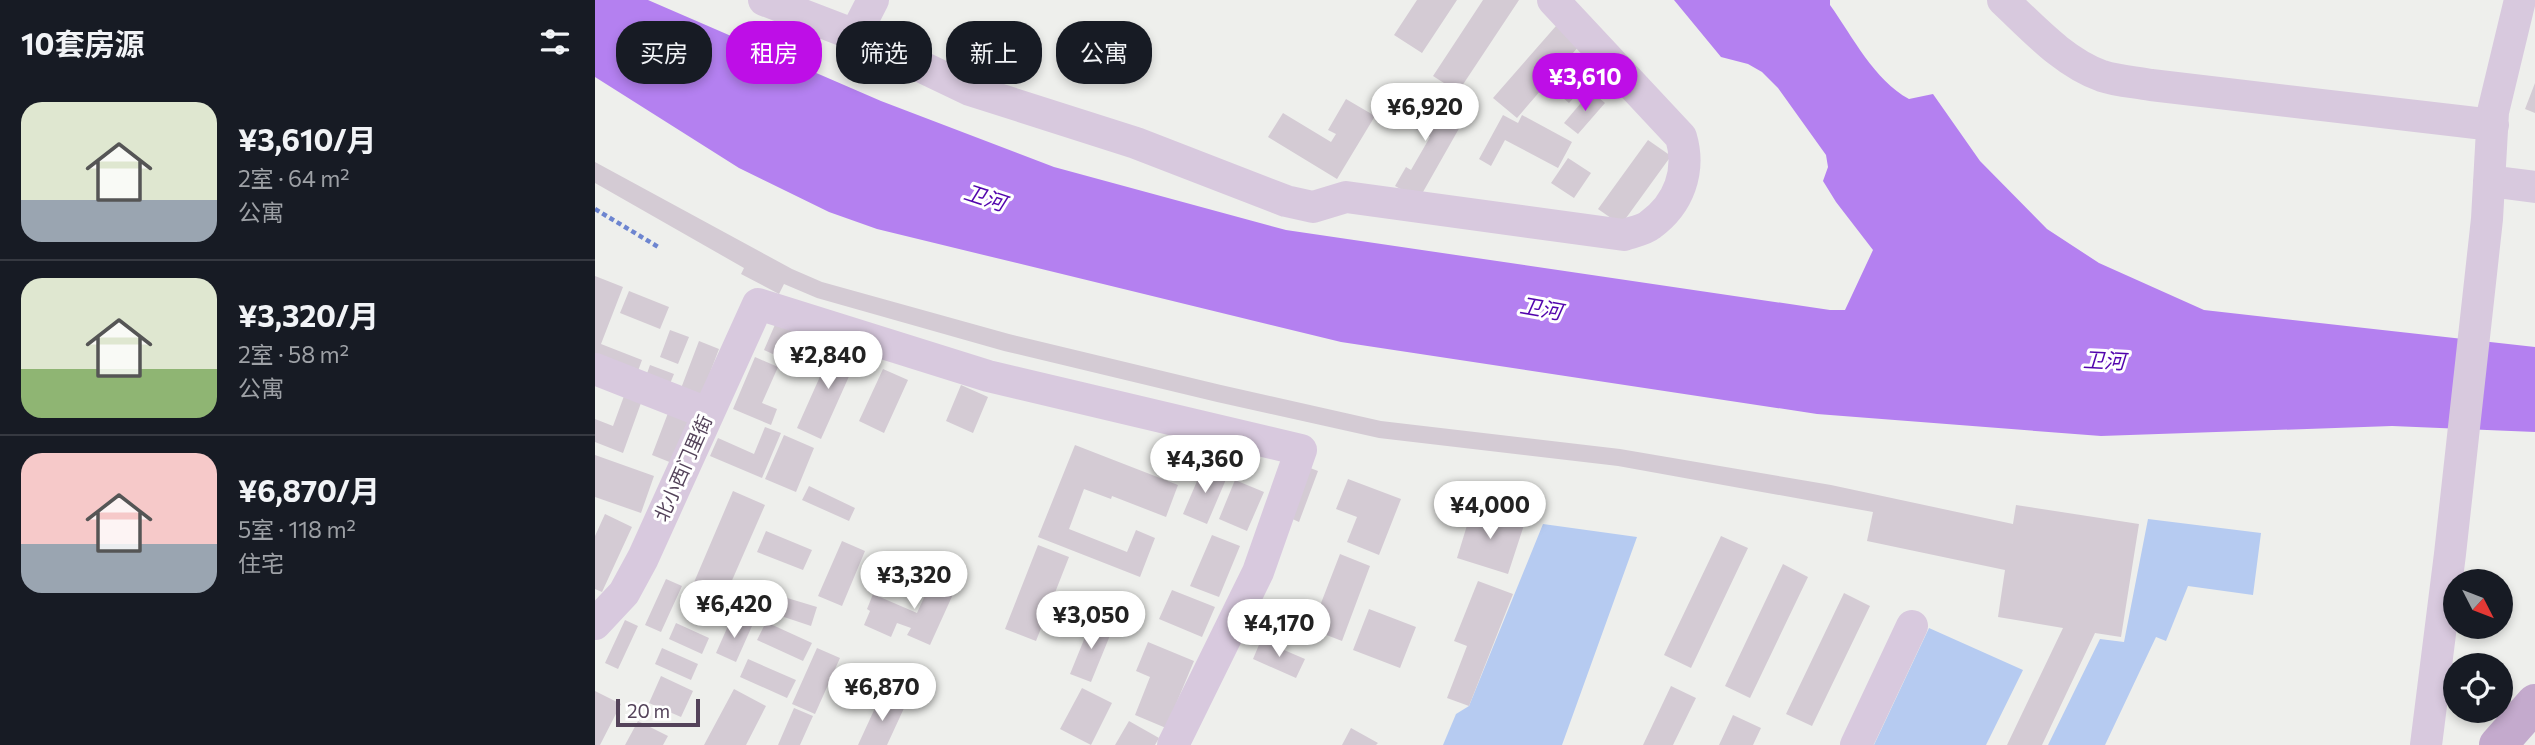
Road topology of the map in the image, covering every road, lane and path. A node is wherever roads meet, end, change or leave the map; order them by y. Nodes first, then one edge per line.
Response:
1 (764, 0) edge
2 (873, 0) edge
3 (1553, 0) edge
4 (2003, 0) edge
5 (2520, 0) edge
6 (862, 21) edge
7 (836, 28) edge
8 (932, 72) edge
9 (2493, 125) junction
10 (2489, 181) junction
11 (2535, 187) edge
12 (595, 209) edge
13 (660, 248) dead end
14 (595, 369) edge
15 (707, 413) junction
16 (595, 624) edge
17 (1912, 626) dead end
18 (2535, 703) edge
19 (1173, 745) edge
20 (1856, 745) edge
21 (2426, 745) edge
22 (2498, 745) edge

1 - 7 street
2 - 6 street
3 - 8 street
4 - 9 street
5 - 9 street
9 - 10 street
10 - 11 street
10 - 21 street
12 - 13 path
14 - 15 street
15 - 16 street, 北小西门里街
15 - 19 street, 北小西门里街
17 - 20 street
18 - 22 main road

